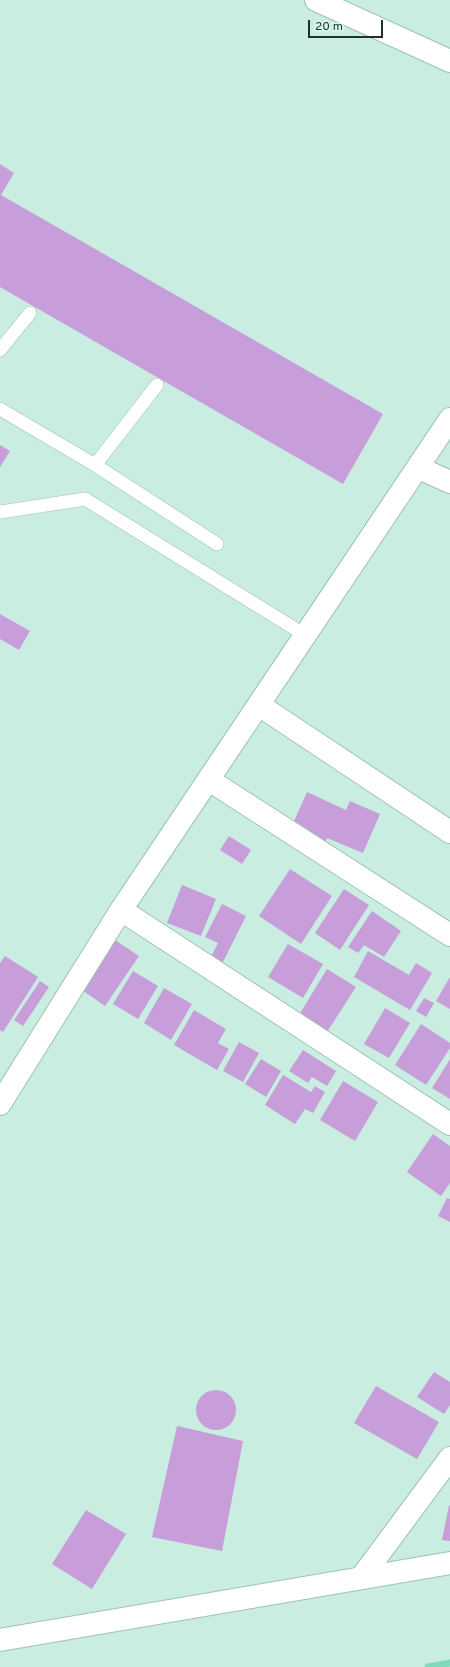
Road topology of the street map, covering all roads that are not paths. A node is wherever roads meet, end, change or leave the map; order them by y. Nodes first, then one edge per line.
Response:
1 (316, 0) edge
2 (450, 61) edge
3 (30, 313) dead end
4 (0, 350) edge
5 (157, 385) dead end
6 (0, 408) edge
7 (450, 419) edge
8 (95, 465) junction
9 (419, 468) junction
10 (450, 482) edge
11 (0, 512) edge
12 (217, 544) dead end
13 (305, 635) junction
14 (259, 705) junction
15 (209, 780) junction
16 (450, 832) edge
17 (121, 910) junction
18 (450, 935) edge
19 (0, 1104) edge
20 (450, 1124) edge
21 (450, 1458) edge
22 (450, 1563) edge
23 (361, 1578) junction
24 (0, 1640) edge

1 - 2 street
3 - 4 lane
5 - 8 lane
6 - 8 lane
7 - 9 street
8 - 12 lane
9 - 10 street
9 - 13 street
11 - 13 lane
13 - 14 street
14 - 15 street
14 - 16 street
15 - 17 street
15 - 18 street
17 - 19 street
17 - 20 street
21 - 23 street
22 - 23 street
23 - 24 street

